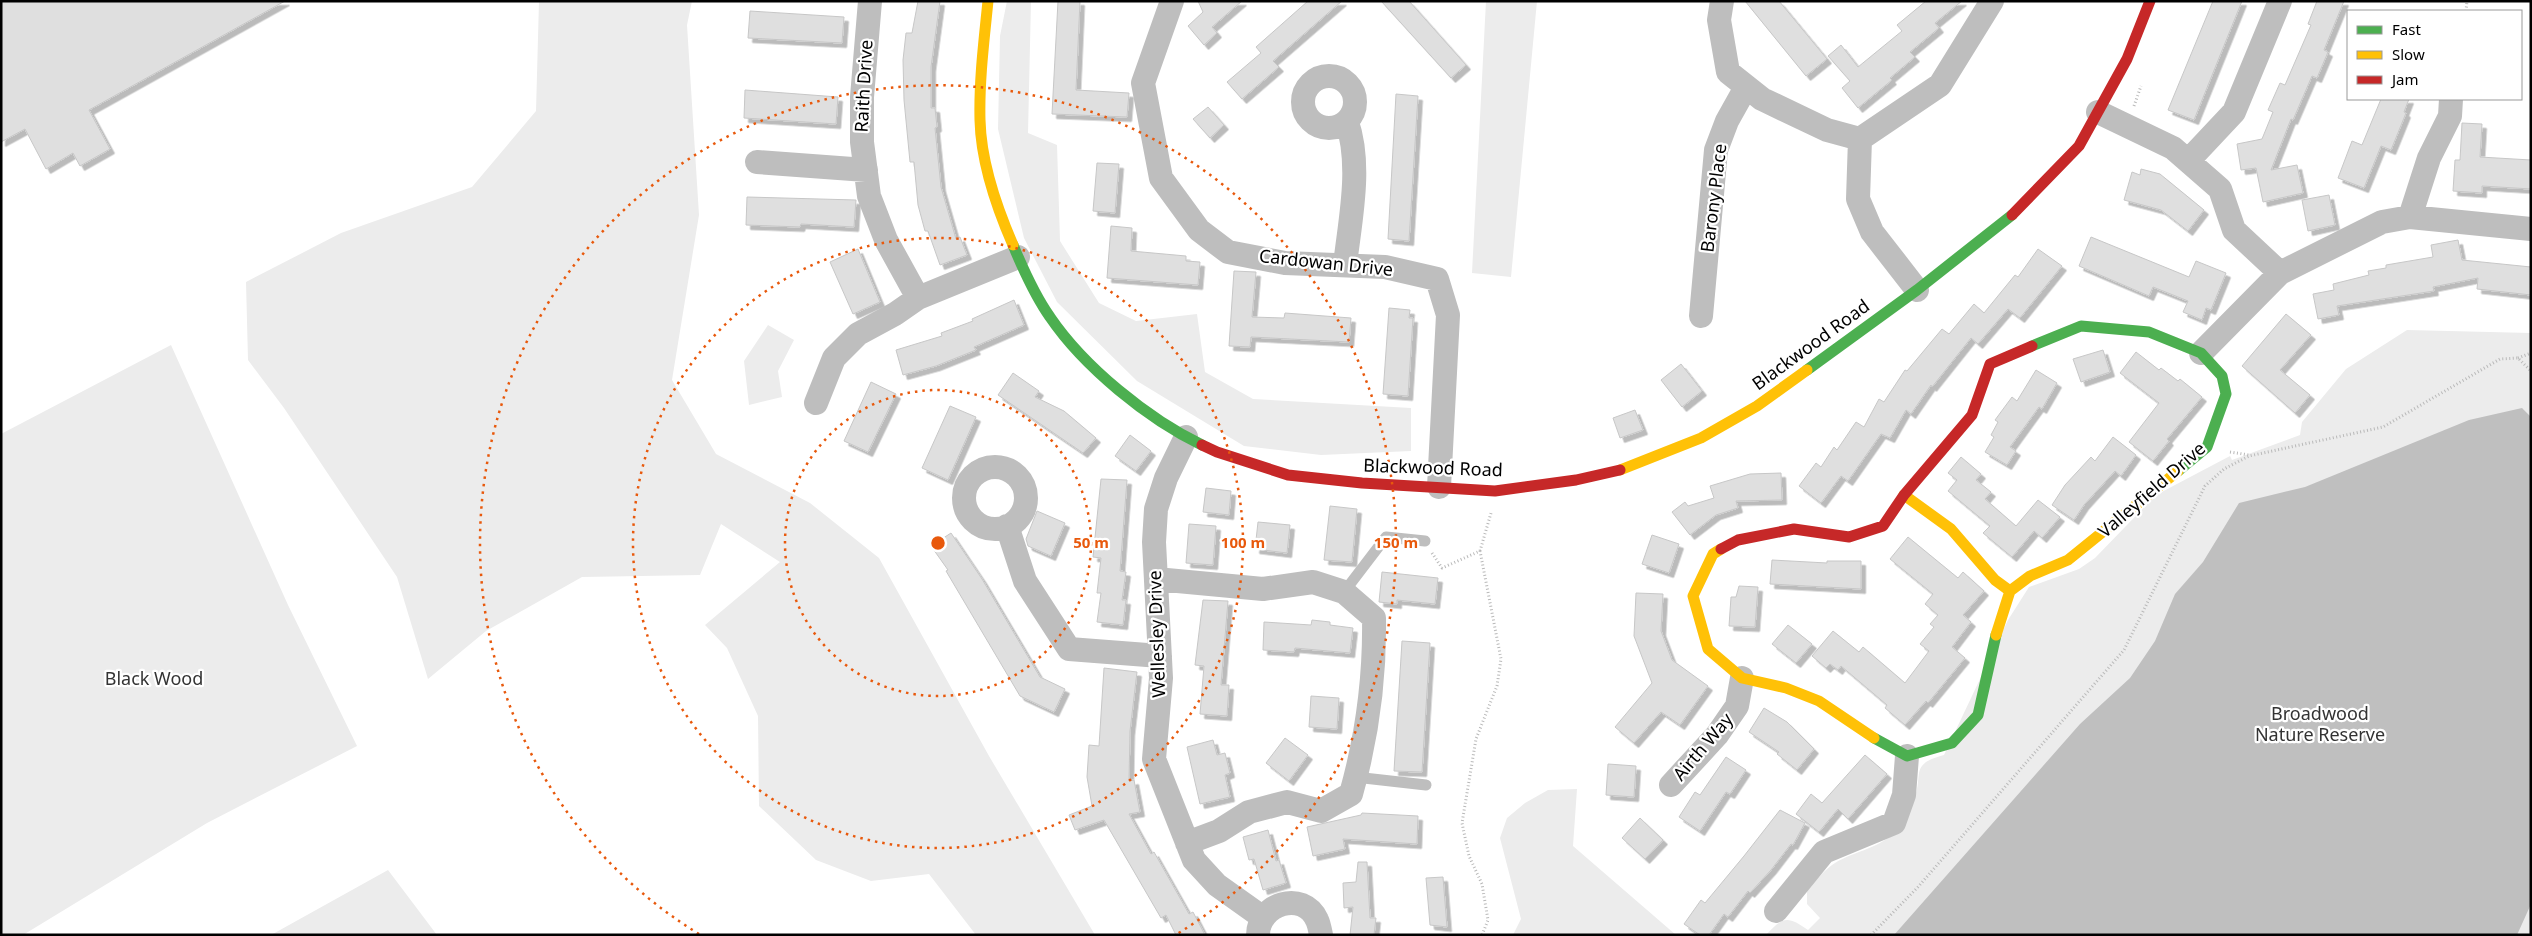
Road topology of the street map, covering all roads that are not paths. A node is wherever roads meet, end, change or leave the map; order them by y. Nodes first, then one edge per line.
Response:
1 (870, 1) edge
2 (988, 1) edge
3 (1172, 1) edge
4 (1722, 1) edge
5 (1992, 1) edge
6 (2150, 1) edge
7 (2280, 1) edge
8 (1746, 87) junction
9 (2451, 100) edge
10 (2098, 112) junction
11 (1347, 122) dead end
12 (1860, 139) junction
13 (2188, 161) junction
14 (757, 162) dead end
15 (866, 170) junction
16 (2410, 217) junction
17 (2531, 229) edge
18 (1018, 257) junction
19 (1345, 265) junction
20 (2280, 273) junction
21 (1917, 290) junction
22 (918, 298) junction
23 (1701, 316) dead end
24 (2201, 353) junction
25 (816, 403) dead end
26 (1186, 437) junction
27 (1439, 487) junction
28 (1904, 494) junction
29 (1007, 526) dead end
30 (1425, 541) road end
31 (1156, 580) junction
32 (2010, 591) junction
33 (1344, 592) junction
34 (1160, 656) junction
35 (1742, 678) junction
36 (1907, 756) junction
37 (1355, 777) junction
38 (1426, 785) dead end
39 (1671, 785) dead end
40 (1187, 843) junction
41 (1776, 911) dead end
42 (1260, 926) edge
43 (1321, 935) edge

1 - 15 street, Raith Drive
2 - 18 street, Blackwood Road
3 - 19 street, Cardowan Drive
4 - 8 street
5 - 12 street
6 - 10 street, Blackwood Road
7 - 13 street
8 - 12 street
8 - 23 street, Barony Place
9 - 16 street
10 - 13 street
10 - 21 street, Blackwood Road
11 - 19 street
12 - 21 street
13 - 20 street
14 - 15 street
15 - 22 street, Raith Drive
16 - 17 street
16 - 20 street
18 - 22 street
18 - 26 street, Blackwood Road
19 - 27 street, Cardowan Drive
20 - 24 street
21 - 27 street, Blackwood Road
22 - 25 street
24 - 28 street, Valleyfield Drive
24 - 32 street, Valleyfield Drive
26 - 27 street, Blackwood Road
26 - 31 street, Wellesley Drive
28 - 32 street
28 - 35 street, Valleyfield Drive
29 - 34 street
30 - 33 lane
31 - 33 street
31 - 34 street, Wellesley Drive
32 - 36 street
33 - 37 street
34 - 40 street, Wellesley Drive
35 - 36 street, Valleyfield Drive
35 - 39 street, Airth Way
36 - 41 street
37 - 38 lane
37 - 40 street
40 - 42 street, Wellesley Drive
42 - 43 street, Wellesley Drive

